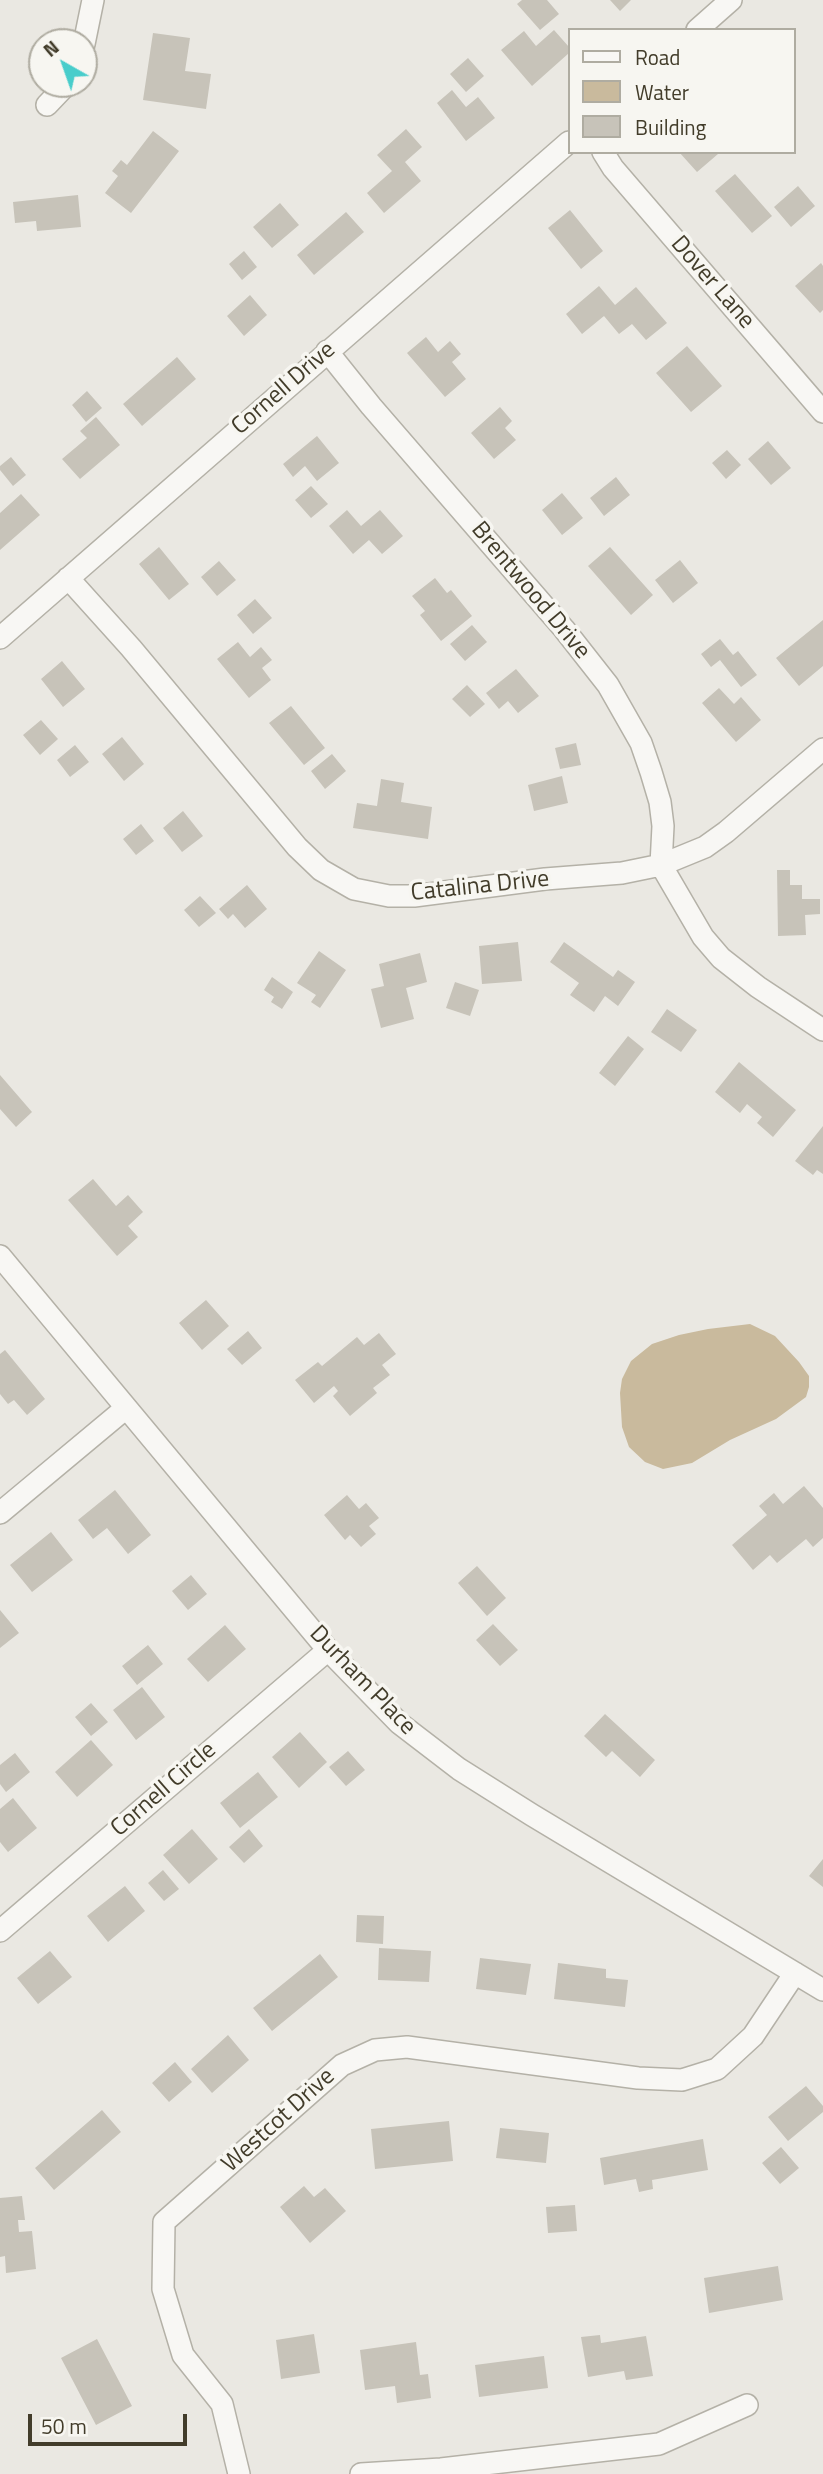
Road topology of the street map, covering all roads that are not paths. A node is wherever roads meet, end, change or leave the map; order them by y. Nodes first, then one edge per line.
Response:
1 (93, 0) edge
2 (732, 0) edge
3 (87, 28) edge
4 (699, 28) edge
5 (54, 98) edge
6 (47, 105) dead end
7 (568, 143) edge
8 (604, 154) edge
9 (327, 351) junction
10 (823, 412) edge
11 (68, 578) junction
12 (0, 638) edge
13 (823, 749) edge
14 (661, 865) junction
15 (823, 1030) edge
16 (0, 1256) edge
17 (126, 1408) junction
18 (0, 1513) edge
19 (328, 1650) junction
20 (0, 1931) edge
21 (795, 1973) junction
22 (823, 1990) edge
23 (747, 2405) dead end
24 (239, 2474) edge
25 (361, 2474) edge

1 - 3 street
2 - 4 street
5 - 6 street
7 - 9 street, Cornell Drive
8 - 10 street, Dover Lane
9 - 11 street, Cornell Drive
9 - 14 street, Brentwood Drive
11 - 12 street, Cornell Drive
11 - 14 street, Catalina Drive
13 - 14 street, Catalina Drive
14 - 15 street
16 - 17 street, Durham Place
17 - 18 street
17 - 19 street, Durham Place
19 - 20 street, Cornell Circle
19 - 21 street, Durham Place
21 - 22 street, Durham Place
21 - 24 street, Westcot Drive
23 - 25 street

